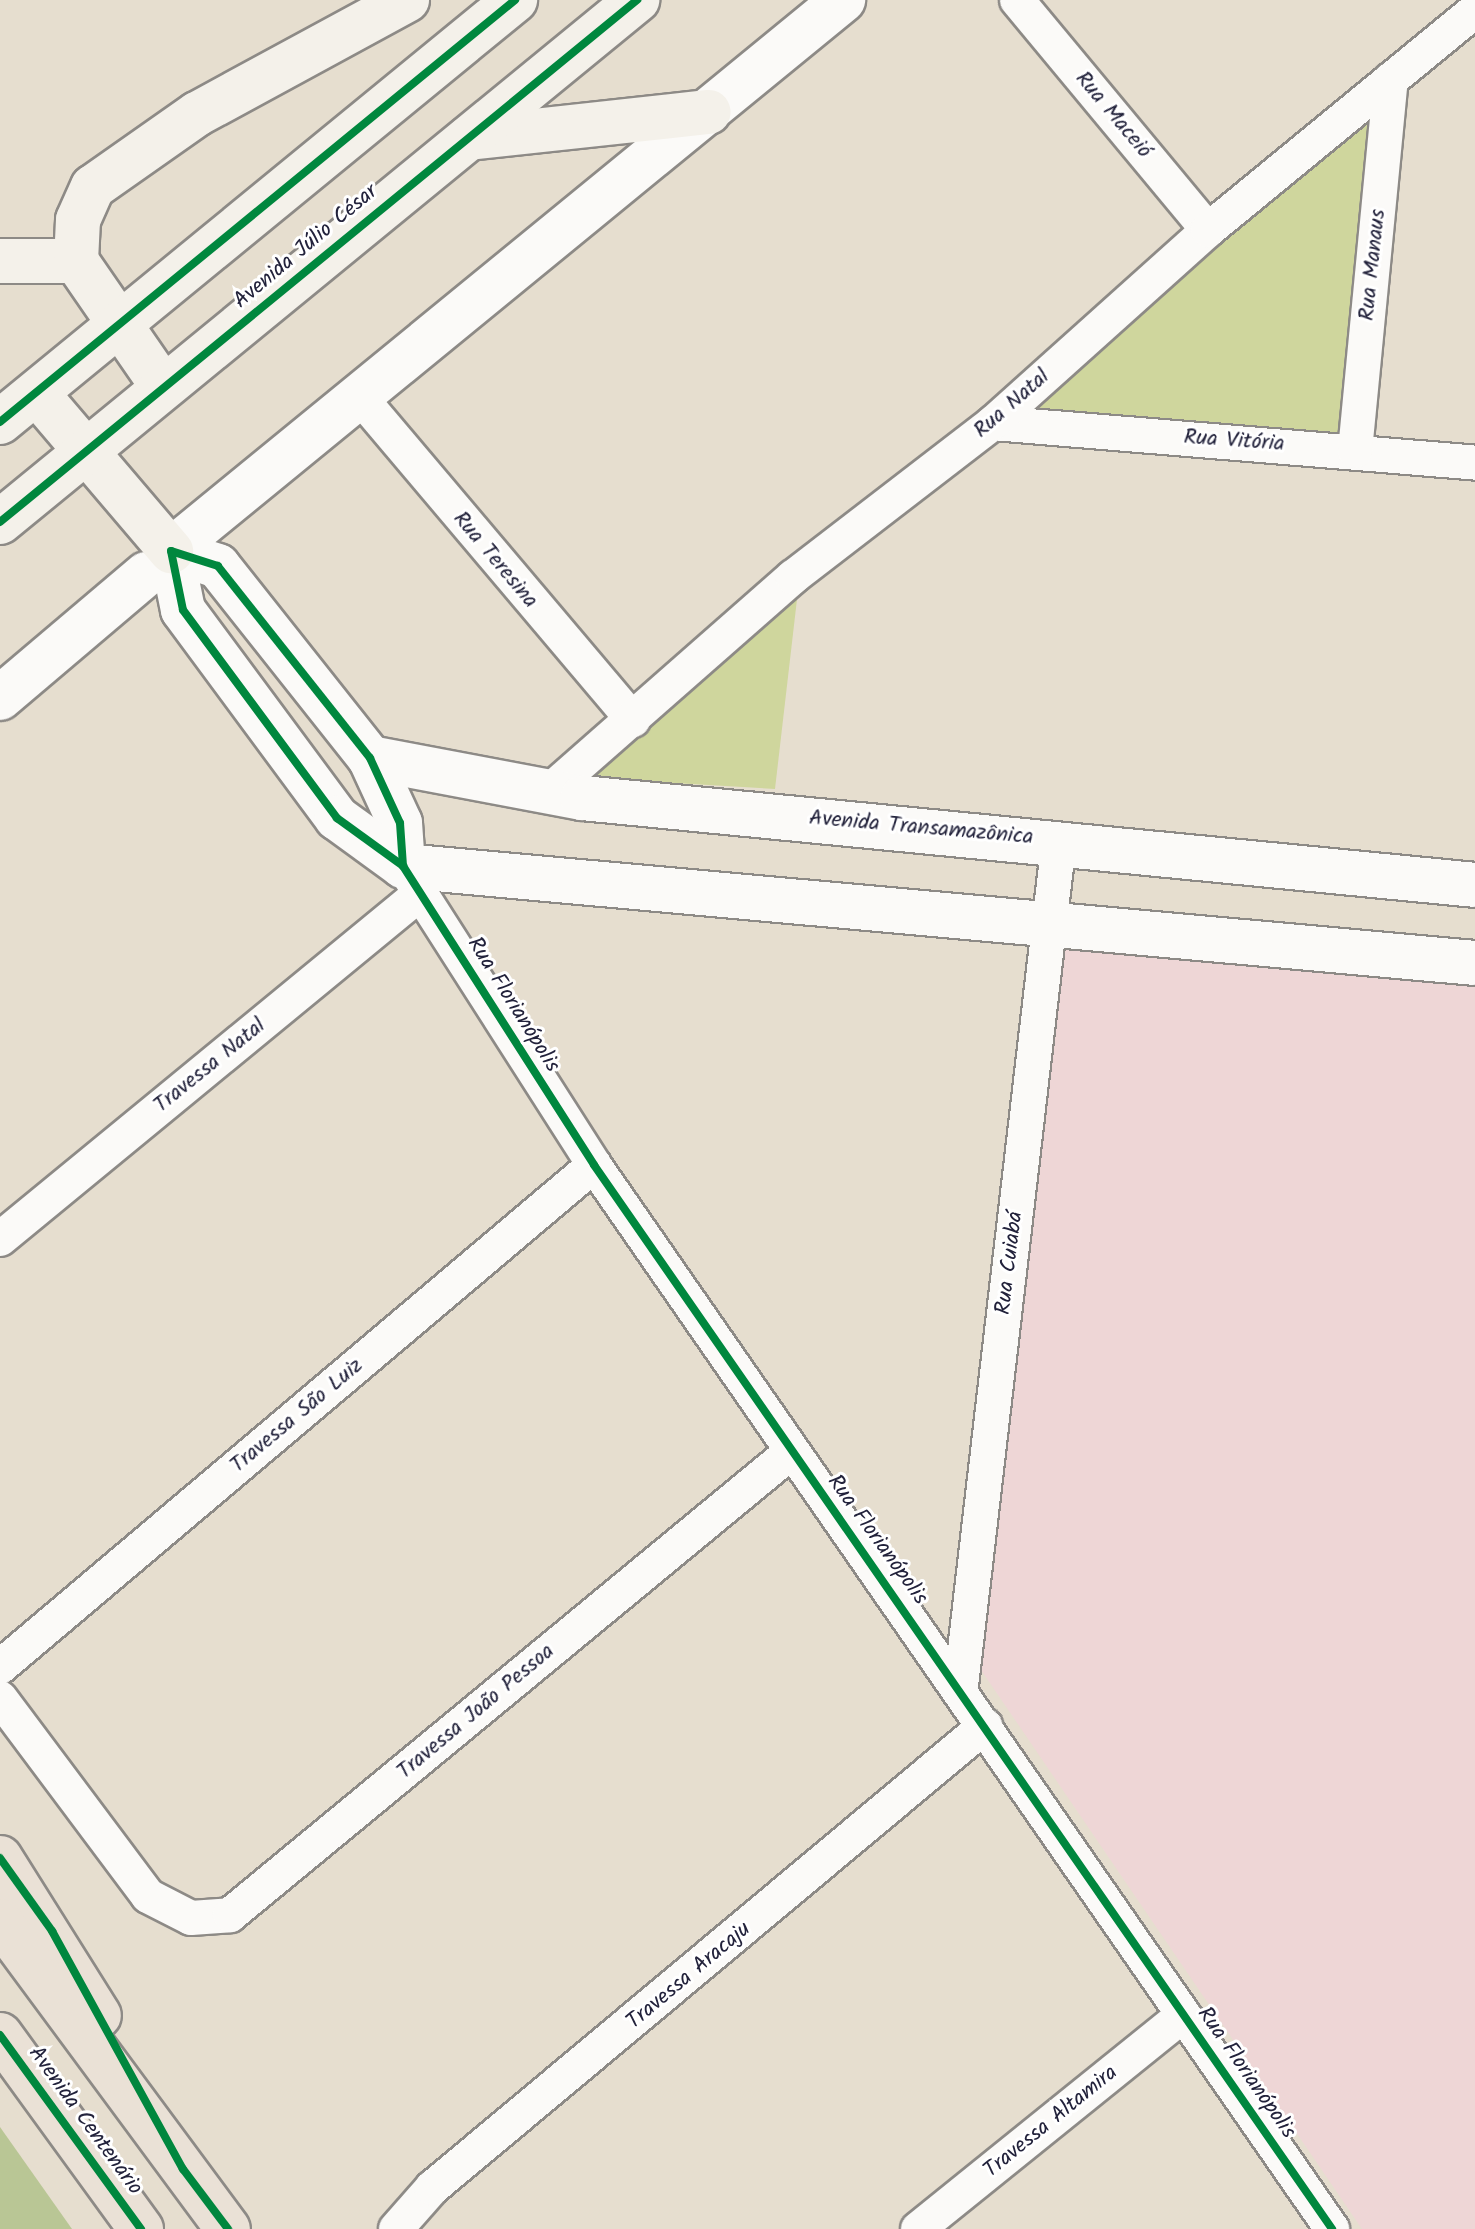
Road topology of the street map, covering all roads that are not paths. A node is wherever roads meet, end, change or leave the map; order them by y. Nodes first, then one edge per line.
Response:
1 (407, 0) edge
2 (515, 0) edge
3 (637, 0) edge
4 (843, 0) edge
5 (1017, 0) edge
6 (1475, 11) edge
7 (1391, 80) junction
8 (709, 112) junction
9 (469, 138) junction
10 (1208, 230) junction
11 (0, 261) edge
12 (76, 261) junction
13 (121, 326) junction
14 (163, 387) junction
15 (39, 396) junction
16 (360, 397) junction
17 (0, 422) edge
18 (993, 423) junction
19 (86, 447) junction
20 (1355, 451) junction
21 (1475, 463) edge
22 (0, 522) edge
23 (168, 554) junction
24 (0, 698) edge
25 (633, 720) junction
26 (370, 758) junction
27 (546, 794) junction
28 (1059, 841) junction
29 (412, 880) junction
30 (1475, 885) edge
31 (1049, 924) junction
32 (1475, 963) edge
33 (594, 1165) junction
34 (0, 1239) edge
35 (791, 1452) junction
36 (0, 1667) edge
37 (961, 1685) junction
38 (0, 1698) edge
39 (985, 1726) junction
40 (0, 1858) edge
41 (0, 1921) edge
42 (1183, 2015) junction
43 (0, 2035) edge
44 (183, 2169) junction
45 (141, 2229) edge
46 (228, 2229) edge
47 (396, 2229) edge
48 (918, 2229) edge
49 (1332, 2229) edge

1 - 12 main road
2 - 13 main road
3 - 9 main road, Avenida Júlio César
4 - 8 street
5 - 10 street, Rua Maceió
6 - 7 street, Rua Natal
7 - 10 street, Rua Natal
7 - 20 street, Rua Manaus
8 - 9 main road
8 - 16 street
9 - 14 main road, Avenida Júlio César
10 - 18 street, Rua Natal
11 - 12 main road
12 - 13 main road
13 - 14 main road
13 - 15 main road
14 - 19 main road, Avenida Júlio César
15 - 17 main road
15 - 19 main road
16 - 23 street
16 - 25 street, Rua Teresina
18 - 20 street, Rua Vitória
18 - 25 street, Rua Natal
19 - 22 main road, Avenida Júlio César
19 - 23 main road
20 - 21 street, Rua Vitória
23 - 24 street
23 - 26 street, Rua Florianópolis
23 - 29 street, Rua Florianópolis
25 - 27 street, Rua Natal
26 - 27 street, Avenida Transamazônica
26 - 29 street, Rua Florianópolis
27 - 28 street, Avenida Transamazônica
28 - 30 street, Avenida Transamazônica
28 - 31 street, Rua Cuiabá
29 - 31 street
29 - 33 street, Rua Florianópolis
29 - 34 street, Travessa Natal
31 - 32 street
31 - 37 street, Rua Cuiabá
33 - 35 street, Rua Florianópolis
33 - 36 street, Travessa São Luiz
35 - 37 street, Rua Florianópolis
35 - 38 street, Travessa João Pessoa
37 - 39 street, Rua Florianópolis
39 - 42 street, Rua Florianópolis
39 - 47 street, Travessa Aracaju
40 - 44 main road
41 - 44 main road
42 - 48 street, Travessa Altamira
42 - 49 street, Rua Florianópolis
43 - 45 main road, Avenida Centenário
44 - 46 main road

